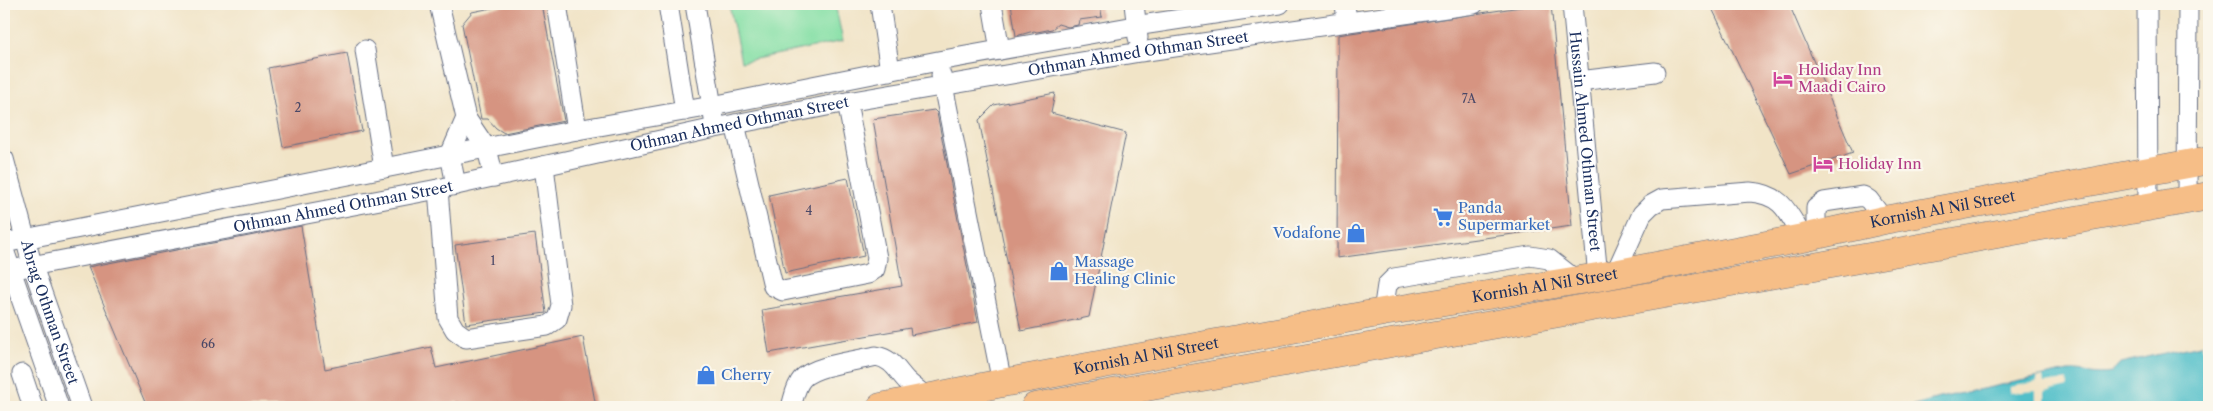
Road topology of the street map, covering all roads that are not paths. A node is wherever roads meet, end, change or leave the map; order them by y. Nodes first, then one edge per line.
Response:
1 (439, 4) edge
2 (557, 4) edge
3 (668, 4) edge
4 (695, 4) edge
5 (880, 4) edge
6 (992, 4) edge
7 (1134, 4) edge
8 (1280, 4) edge
9 (1474, 4) edge
10 (1572, 4) edge
11 (2147, 4) edge
12 (2188, 4) edge
13 (1346, 13) edge
14 (1136, 26) junction
15 (365, 50) dead end
16 (1000, 50) junction
17 (1140, 52) junction
18 (938, 61) junction
19 (890, 71) junction
20 (1655, 72) dead end
21 (1579, 81) junction
22 (943, 85) junction
23 (847, 102) junction
24 (712, 106) junction
25 (685, 111) junction
26 (466, 118) junction
27 (735, 124) junction
28 (716, 128) junction
29 (577, 130) junction
30 (487, 148) junction
31 (450, 156) junction
32 (4, 159) edge
33 (2198, 162) edge
34 (544, 166) junction
35 (384, 168) junction
36 (2146, 171) junction
37 (494, 177) junction
38 (447, 187) junction
39 (2198, 197) edge
40 (2148, 206) junction
41 (1809, 236) junction
42 (25, 238) junction
43 (4, 243) edge
44 (4, 250) edge
45 (32, 264) junction
46 (10, 270) junction
47 (1597, 277) junction
48 (22, 374) dead end
49 (1002, 383) junction
50 (928, 398) junction
51 (33, 407) edge
52 (59, 407) edge
53 (82, 407) edge
54 (791, 407) edge
55 (881, 407) edge
56 (1035, 407) edge

1 - 26 street
2 - 29 street
3 - 25 street
4 - 24 street
5 - 19 street
6 - 16 street
7 - 14 street
8 - 14 street, Othman Ahmed Othman Street
9 - 13 street, Othman Ahmed Othman Street
10 - 21 street, Hussain Ahmed Othman Street
11 - 36 street
12 - 33 street
13 - 17 street, Othman Ahmed Othman Street
14 - 16 street, Othman Ahmed Othman Street
14 - 17 street
15 - 35 street
16 - 18 street, Othman Ahmed Othman Street
17 - 22 street, Othman Ahmed Othman Street
18 - 19 street, Othman Ahmed Othman Street
18 - 22 street
19 - 24 street, Othman Ahmed Othman Street
20 - 21 street
21 - 47 street, Hussain Ahmed Othman Street
22 - 23 street, Othman Ahmed Othman Street
22 - 49 street
23 - 27 street, Othman Ahmed Othman Street
23 - 27 street
24 - 25 street, Othman Ahmed Othman Street
24 - 28 street
25 - 29 street, Othman Ahmed Othman Street
26 - 30 street
26 - 31 street
27 - 28 street, Othman Ahmed Othman Street
28 - 34 street, Othman Ahmed Othman Street
29 - 30 street, Othman Ahmed Othman Street
30 - 31 street, Othman Ahmed Othman Street
30 - 37 street
31 - 35 street, Othman Ahmed Othman Street
31 - 38 street
32 - 42 street, Abrag Othman Street
33 - 36 highway, Kornish Al Nil Street
33 - 39 street
34 - 37 street, Othman Ahmed Othman Street
34 - 38 street
35 - 42 street, Othman Ahmed Othman Street
36 - 40 street
36 - 41 highway, Kornish Al Nil Street
37 - 38 street, Othman Ahmed Othman Street
38 - 45 street, Othman Ahmed Othman Street
39 - 40 highway, Kornish Al Nil Street
40 - 56 highway, Kornish Al Nil Street
41 - 47 highway, Kornish Al Nil Street
41 - 47 street
42 - 43 street, Othman Ahmed Othman Street
42 - 45 street, Abrag Othman Street
44 - 46 street, Abrag Othman Street
45 - 46 street, Othman Ahmed Othman Street
45 - 53 street, Abrag Othman Street
46 - 52 street, Abrag Othman Street
47 - 49 highway, Kornish Al Nil Street
48 - 51 street
49 - 50 highway, Kornish Al Nil Street
50 - 54 street
50 - 55 highway, Kornish Al Nil Street

